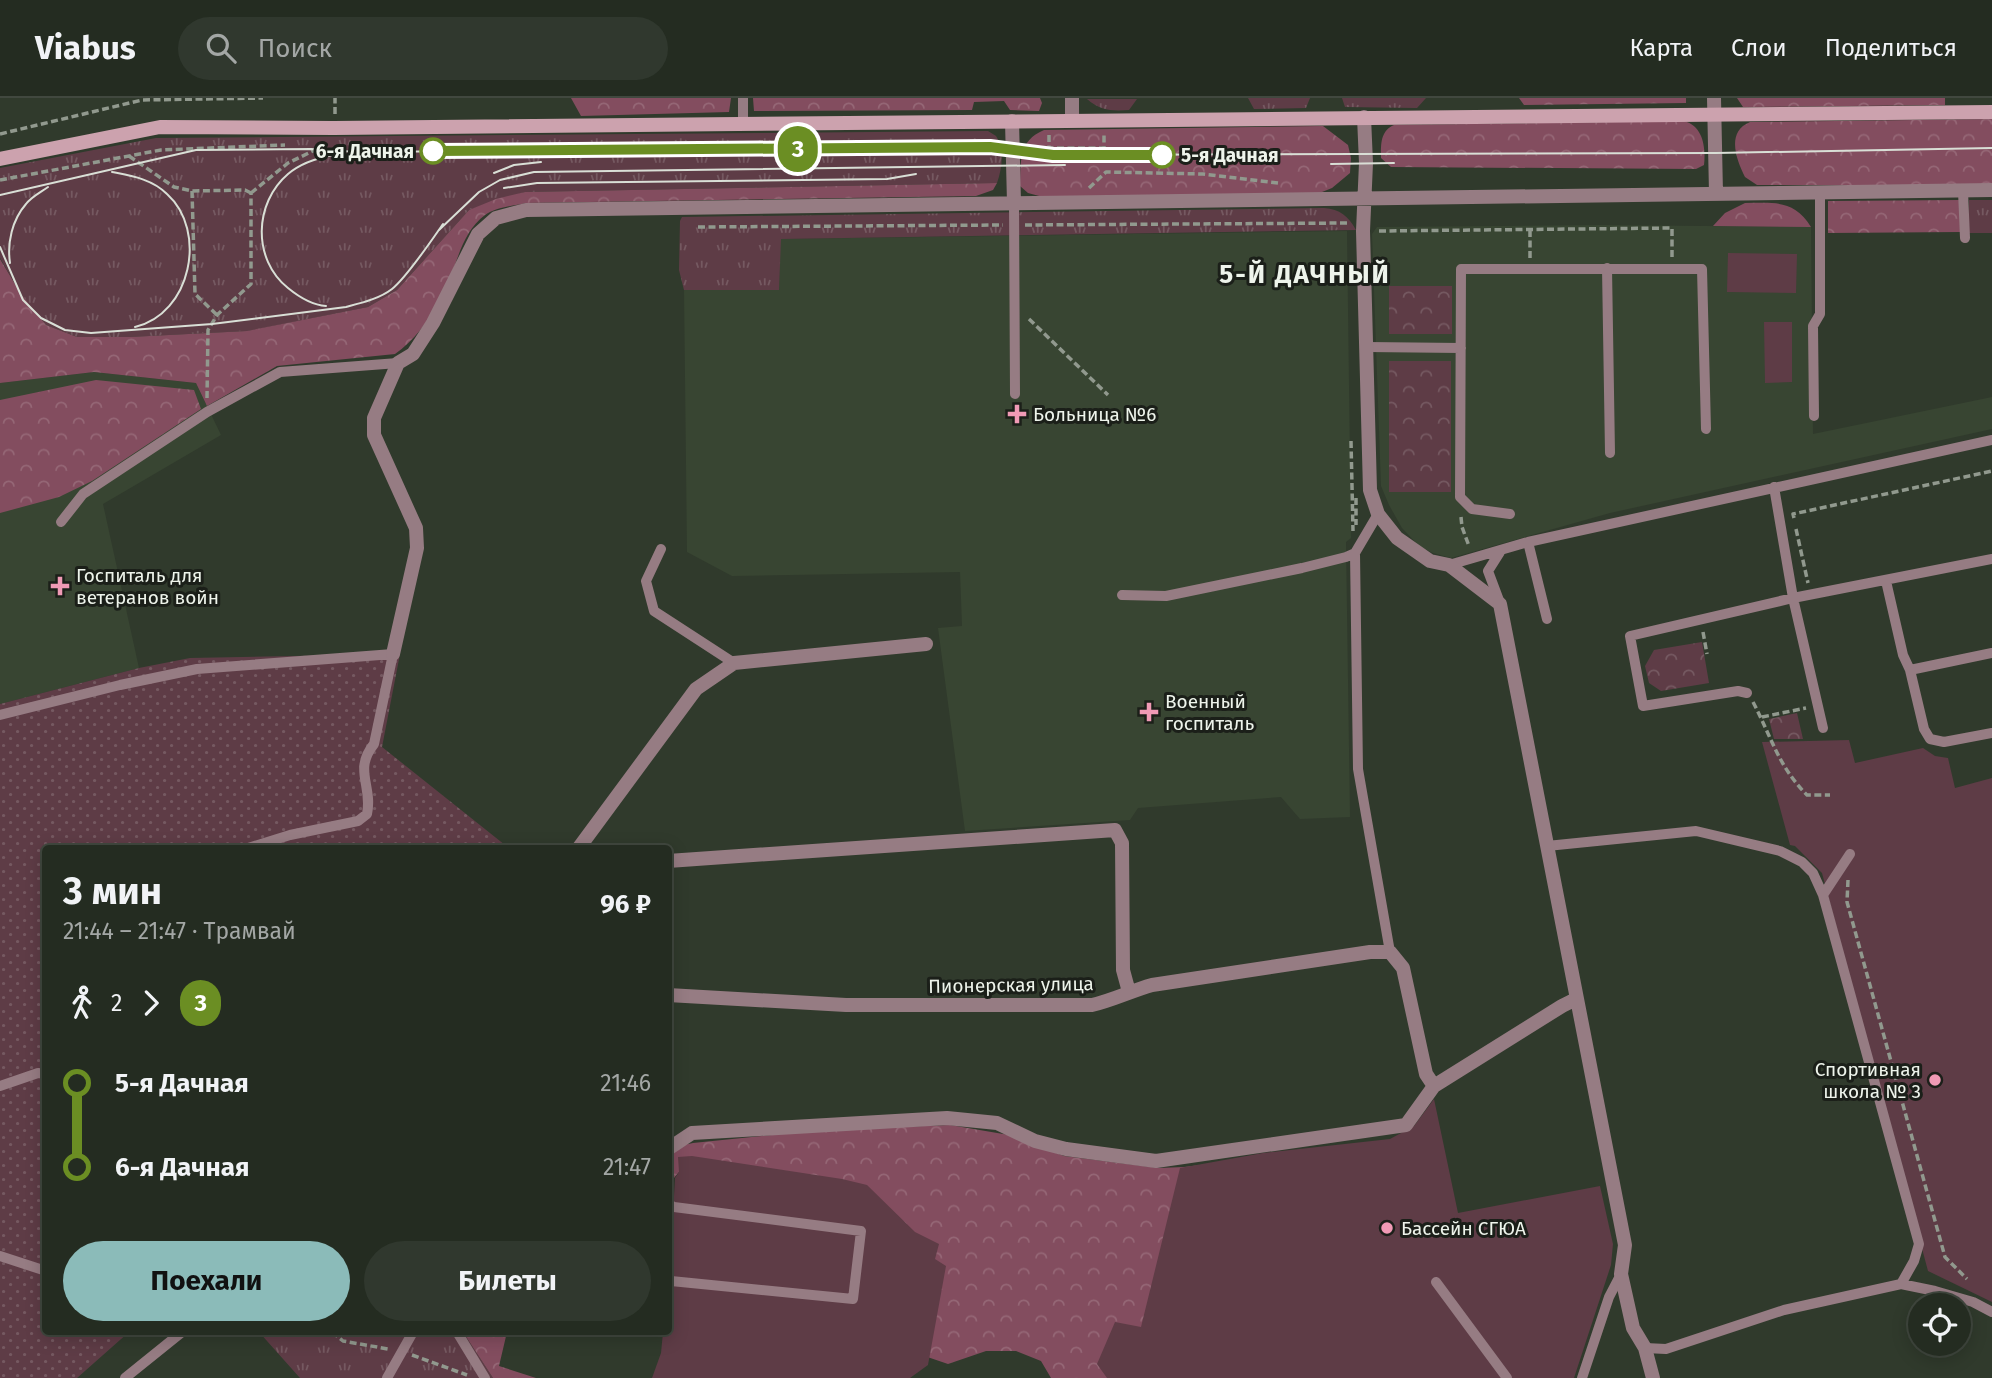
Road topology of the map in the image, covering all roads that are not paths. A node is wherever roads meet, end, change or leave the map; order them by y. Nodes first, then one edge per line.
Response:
1 (743, 98) edge
2 (1072, 98) edge
3 (1714, 98) edge
4 (1992, 112) edge
5 (1715, 115) junction
6 (1364, 117) junction
7 (1072, 120) junction
8 (1013, 121) junction
9 (743, 123) junction
10 (0, 159) edge
11 (1992, 190) edge
12 (1964, 191) junction
13 (1716, 193) junction
14 (1820, 193) junction
15 (1365, 198) junction
16 (1014, 203) junction
17 (1965, 238) dead end
18 (1607, 268) junction
19 (1367, 347) junction
20 (1461, 348) junction
21 (398, 363) junction
22 (1015, 394) dead end
23 (1814, 416) dead end
24 (1706, 429) dead end
25 (1992, 440) edge
26 (1610, 453) dead end
27 (1774, 487) junction
28 (1378, 514) junction
29 (1510, 514) dead end
30 (61, 522) dead end
31 (1528, 542) junction
32 (661, 549) dead end
33 (1500, 552) junction
34 (1355, 553) junction
35 (1992, 559) edge
36 (1448, 565) junction
37 (1886, 581) junction
38 (1122, 595) dead end
39 (1793, 598) junction
40 (1500, 604) junction
41 (1547, 618) dead end
42 (926, 644) dead end
43 (1992, 653) edge
44 (393, 654) junction
45 (734, 663) junction
46 (1910, 670) junction
47 (1747, 694) road end
48 (0, 715) edge
49 (1823, 728) dead end
50 (1992, 733) edge
51 (258, 845) edge
52 (581, 845) edge
53 (1547, 846) junction
54 (1850, 854) road end
55 (672, 861) edge
56 (1823, 895) junction
57 (1390, 952) junction
58 (1129, 992) junction
59 (672, 995) edge
60 (1576, 999) junction
61 (42, 1074) edge
62 (0, 1086) edge
63 (1434, 1086) junction
64 (672, 1146) edge
65 (672, 1206) edge
66 (0, 1256) edge
67 (42, 1270) edge
68 (1621, 1274) junction
69 (672, 1280) edge
70 (1436, 1282) dead end
71 (1901, 1284) junction
72 (1992, 1312) edge
73 (178, 1335) edge
74 (411, 1335) edge
75 (459, 1335) edge
76 (1645, 1348) junction
77 (125, 1378) edge
78 (387, 1378) edge
79 (485, 1378) edge
80 (1507, 1378) edge
81 (1583, 1378) edge
82 (1653, 1378) edge

1 - 9 lane
2 - 7 street
3 - 5 street
4 - 5 street
5 - 6 street
5 - 13 street
6 - 7 street
6 - 15 street
7 - 8 street
8 - 9 street
8 - 16 street
9 - 10 street
11 - 12 street
12 - 14 street
12 - 17 lane
13 - 14 street
13 - 15 street
14 - 23 lane
15 - 16 street
15 - 19 street
16 - 21 street
16 - 22 lane
18 - 20 lane
18 - 24 lane
18 - 26 lane
19 - 20 lane
19 - 28 street
20 - 29 lane
21 - 30 lane
21 - 44 street
25 - 27 lane
27 - 31 lane
27 - 39 lane
28 - 34 lane
28 - 36 street
31 - 33 lane
31 - 41 lane
32 - 45 lane
33 - 36 lane
33 - 40 lane
34 - 38 lane
34 - 57 lane
35 - 37 lane
36 - 40 street
37 - 39 lane
37 - 46 lane
39 - 47 lane
39 - 49 lane
40 - 53 street
42 - 45 street
43 - 46 lane
44 - 48 lane
44 - 51 lane
45 - 52 street
46 - 50 lane
53 - 56 lane
53 - 60 street
54 - 56 lane
55 - 58 street
56 - 71 lane
57 - 58 street, Пионерская улица
57 - 63 street
58 - 59 street, Пионерская улица
60 - 63 street
60 - 68 street
61 - 62 lane
63 - 64 street
65 - 69 lane
66 - 67 lane
68 - 76 street
68 - 81 lane
70 - 80 lane
71 - 72 lane
71 - 76 lane
73 - 77 lane
74 - 78 lane
75 - 79 lane
76 - 82 street

